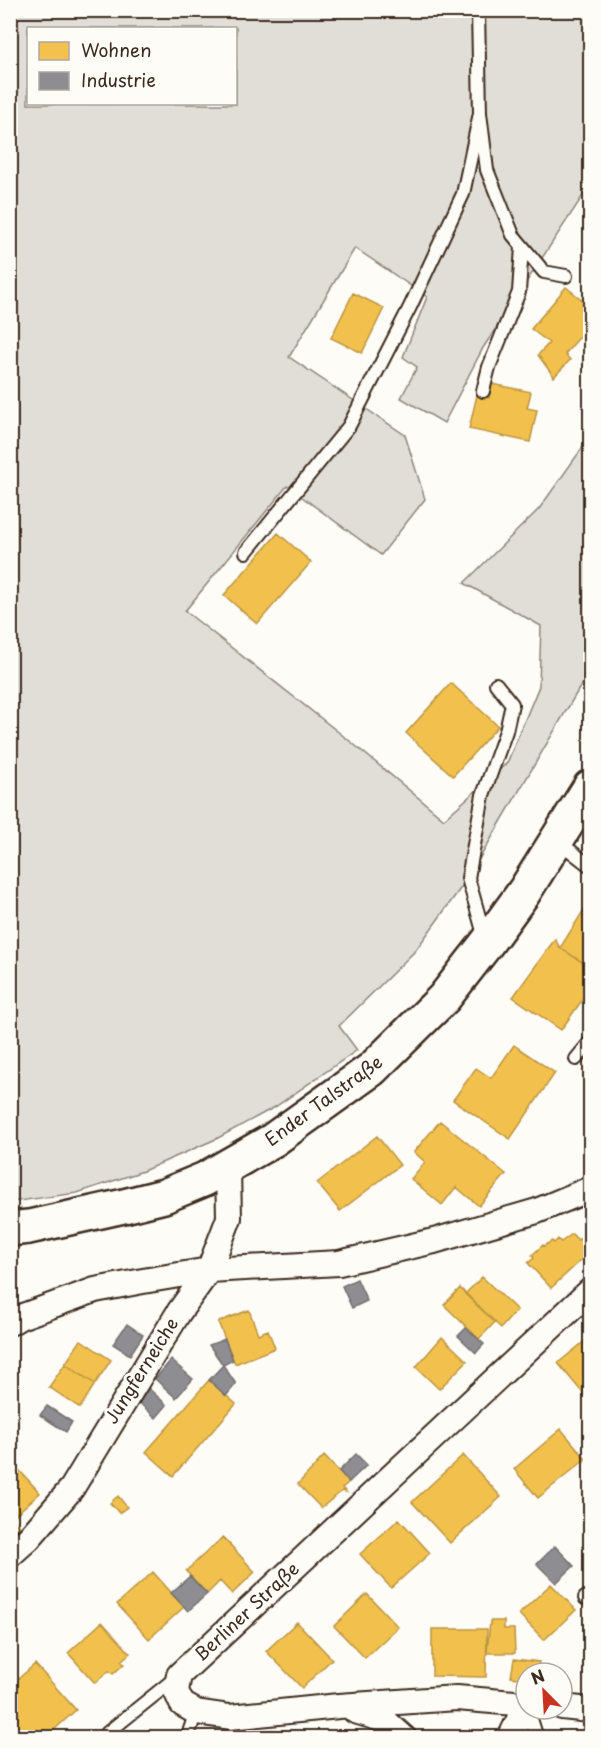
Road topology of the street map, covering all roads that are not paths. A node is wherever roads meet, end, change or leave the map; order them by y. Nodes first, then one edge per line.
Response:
1 (478, 10) edge
2 (480, 113) junction
3 (522, 247) junction
4 (566, 276) dead end
5 (483, 391) dead end
6 (246, 552) dead end
7 (496, 684) dead end
8 (591, 787) edge
9 (557, 840) junction
10 (591, 866) edge
11 (487, 943) junction
12 (591, 1042) edge
13 (576, 1059) dead end
14 (228, 1168) junction
15 (591, 1189) edge
16 (10, 1229) edge
17 (209, 1270) junction
18 (591, 1291) edge
19 (10, 1323) edge
20 (10, 1555) edge
21 (179, 1675) junction
22 (514, 1705) edge
23 (339, 1706) junction
24 (574, 1708) edge
25 (591, 1710) edge
26 (196, 1712) junction
27 (519, 1721) edge
28 (532, 1721) edge
29 (100, 1737) edge
30 (188, 1737) edge
31 (404, 1737) edge
32 (510, 1737) edge
33 (537, 1737) edge

1 - 2 lane
2 - 3 lane
2 - 6 lane
3 - 4 lane
3 - 5 lane
7 - 11 lane
8 - 9 main road, Ender Talstraße
9 - 10 lane
9 - 11 main road, Ender Talstraße
11 - 14 main road, Ender Talstraße
12 - 13 lane
14 - 16 main road, Ender Talstraße
14 - 17 street, Jungferneiche
15 - 17 street
17 - 19 street
17 - 20 street, Jungferneiche
18 - 21 street, Berliner Straße
21 - 26 street, Berliner Straße
21 - 29 lane
22 - 23 street
23 - 26 street
23 - 31 street
24 - 25 street
26 - 30 lane
27 - 32 street
28 - 33 lane

